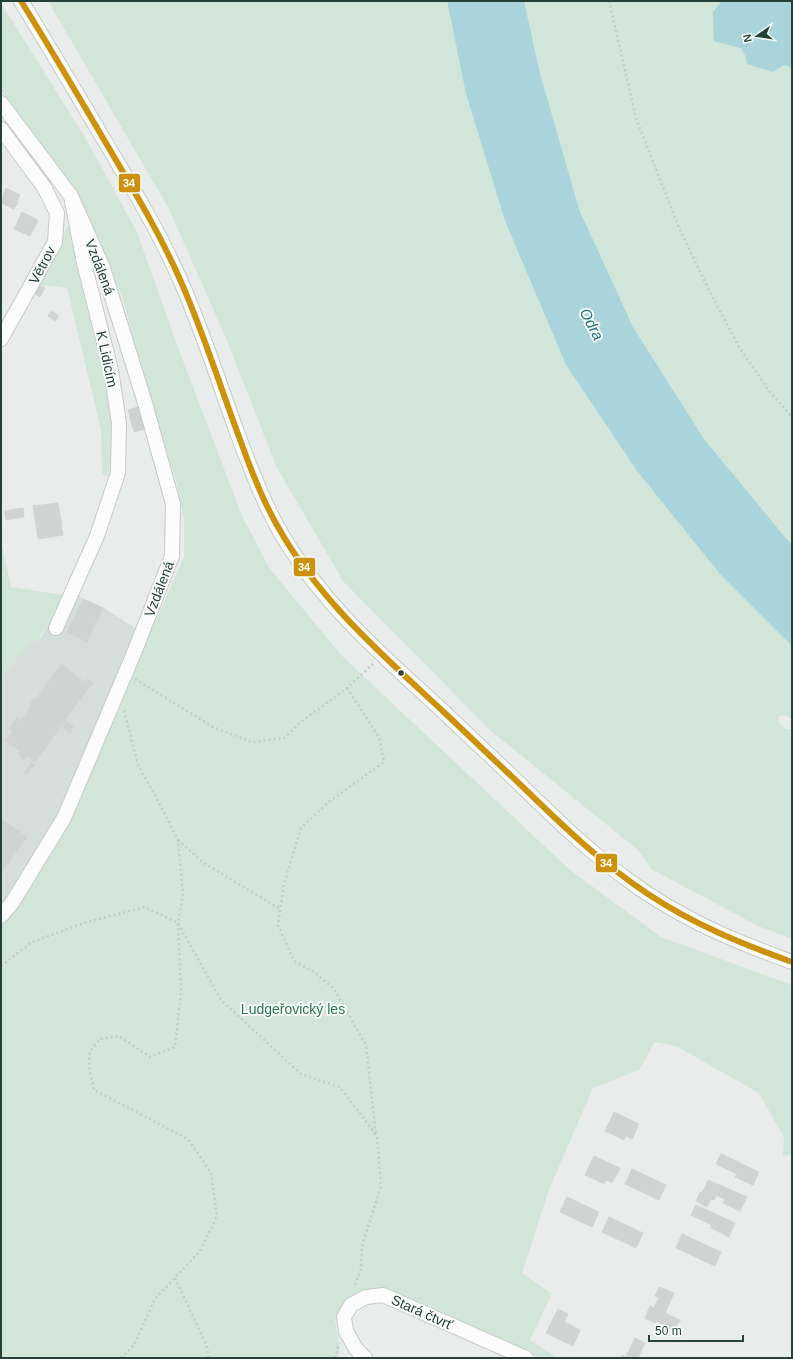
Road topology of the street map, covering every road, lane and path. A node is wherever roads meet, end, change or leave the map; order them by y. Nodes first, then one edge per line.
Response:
1 (21, 1) edge
2 (609, 1) edge
3 (1, 103) edge
4 (1, 129) edge
5 (71, 196) junction
6 (1, 339) edge
7 (792, 417) edge
8 (56, 628) dead end
9 (382, 656) junction
10 (131, 676) dead end
11 (119, 688) junction
12 (347, 688) junction
13 (178, 840) junction
14 (280, 909) junction
15 (1, 916) edge
16 (178, 923) junction
17 (792, 962) edge
18 (1, 966) edge
19 (376, 1136) junction
20 (175, 1277) junction
21 (353, 1290) dead end
22 (120, 1358) edge
23 (209, 1358) edge
24 (365, 1358) edge
25 (526, 1358) edge

1 - 9 street
2 - 7 path
3 - 5 street, K Lidicím
4 - 6 street, Větrov
5 - 8 street, K Lidicím
5 - 11 street, Vzdálená
9 - 12 path
9 - 17 street
10 - 12 path
11 - 13 path
11 - 15 street, Vzdálená
12 - 14 path
13 - 14 path
13 - 16 path
14 - 19 path
16 - 18 path
16 - 19 path
16 - 20 path
19 - 21 path
20 - 22 path
20 - 23 path
24 - 25 street, Stará čtvrť

